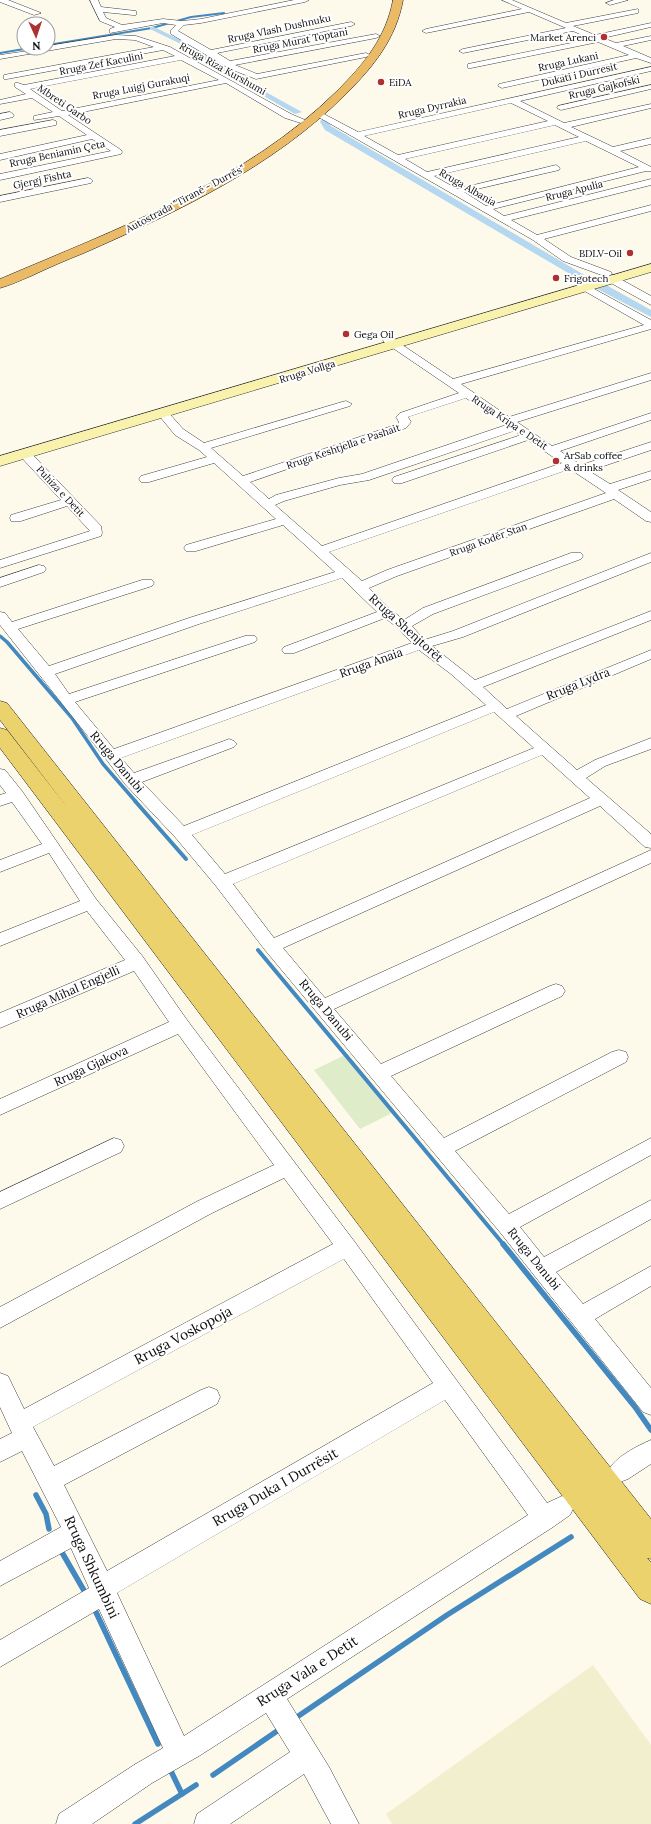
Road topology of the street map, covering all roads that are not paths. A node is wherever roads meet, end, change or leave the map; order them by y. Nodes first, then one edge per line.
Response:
1 (0, 0) edge
2 (94, 0) edge
3 (305, 0) edge
4 (398, 0) edge
5 (506, 0) edge
6 (624, 0) edge
7 (610, 3) dead end
8 (98, 9) junction
9 (530, 10) junction
10 (635, 11) dead end
11 (37, 13) dead end
12 (133, 13) dead end
13 (384, 15) dead end
14 (177, 22) junction
15 (351, 24) dead end
16 (566, 25) junction
17 (651, 25) edge
18 (120, 27) junction
19 (575, 28) junction
20 (426, 30) dead end
21 (114, 34) junction
22 (376, 36) junction
23 (598, 38) junction
24 (651, 38) edge
25 (56, 42) edge
26 (613, 45) junction
27 (16, 48) edge
28 (162, 48) junction
29 (0, 51) edge
30 (463, 51) dead end
31 (584, 51) dead end
32 (211, 52) junction
33 (9, 55) junction
34 (366, 55) junction
35 (638, 55) junction
36 (0, 57) edge
37 (184, 58) junction
38 (651, 61) edge
39 (18, 62) dead end
40 (195, 63) junction
41 (229, 64) junction
42 (471, 66) dead end
43 (651, 69) edge
44 (2, 74) edge
45 (226, 81) junction
46 (77, 86) dead end
47 (502, 86) dead end
48 (18, 87) junction
49 (651, 87) edge
50 (33, 95) junction
51 (512, 100) junction
52 (0, 102) edge
53 (651, 106) edge
54 (561, 108) dead end
55 (60, 113) junction
56 (10, 115) dead end
57 (318, 115) junction
58 (0, 117) edge
59 (37, 118) dead end
60 (69, 120) junction
61 (301, 120) junction
62 (559, 124) junction
63 (0, 134) edge
64 (356, 135) junction
65 (93, 136) junction
66 (586, 138) junction
67 (385, 139) dead end
68 (651, 141) edge
69 (370, 142) junction
70 (612, 150) junction
71 (118, 152) joint
72 (0, 156) edge
73 (396, 158) junction
74 (556, 168) dead end
75 (648, 168) edge
76 (425, 175) junction
77 (0, 177) edge
78 (88, 181) dead end
79 (651, 182) edge
80 (454, 192) junction
81 (0, 199) edge
82 (651, 208) edge
83 (484, 209) junction
84 (502, 219) junction
85 (536, 238) junction
86 (651, 262) edge
87 (651, 268) edge
88 (608, 277) junction
89 (0, 278) edge
90 (0, 284) edge
91 (585, 285) junction
92 (651, 301) edge
93 (651, 325) edge
94 (392, 342) junction
95 (651, 376) edge
96 (452, 383) junction
97 (468, 394) junction
98 (346, 404) dead end
99 (163, 413) junction
100 (651, 416) edge
101 (512, 424) junction
102 (530, 436) junction
103 (651, 446) edge
104 (202, 447) junction
105 (551, 450) junction
106 (0, 451) edge
107 (25, 454) junction
108 (215, 459) junction
109 (0, 461) edge
110 (576, 467) junction
111 (651, 475) edge
112 (145, 479) dead end
113 (398, 480) dead end
114 (240, 481) junction
115 (612, 492) junction
116 (70, 501) junction
117 (266, 504) junction
118 (651, 505) edge
119 (638, 509) junction
120 (16, 518) dead end
121 (651, 518) edge
122 (286, 521) junction
123 (191, 548) dead end
124 (319, 551) junction
125 (576, 556) dead end
126 (651, 557) edge
127 (0, 564) edge
128 (39, 569) dead end
129 (344, 572) junction
130 (0, 583) edge
131 (147, 583) dead end
132 (360, 586) junction
133 (386, 613) junction
134 (651, 615) edge
135 (5, 622) edge
136 (403, 625) junction
137 (250, 639) dead end
138 (421, 645) junction
139 (289, 650) dead end
140 (651, 654) edge
141 (46, 672) junction
142 (473, 686) junction
143 (66, 700) junction
144 (0, 707) edge
145 (500, 711) junction
146 (0, 734) edge
147 (651, 743) edge
148 (229, 744) dead end
149 (544, 749) junction
150 (111, 756) junction
151 (0, 774) edge
152 (576, 777) junction
153 (131, 780) junction
154 (8, 798) edge
155 (600, 800) junction
156 (181, 833) junction
157 (651, 843) edge
158 (52, 846) junction
159 (651, 856) edge
160 (0, 866) edge
161 (222, 882) junction
162 (90, 903) junction
163 (0, 940) edge
164 (271, 946) junction
165 (137, 962) junction
166 (556, 991) dead end
167 (324, 1006) junction
168 (0, 1021) edge
169 (181, 1024) junction
170 (619, 1057) dead end
171 (380, 1073) junction
172 (0, 1107) edge
173 (114, 1146) dead end
174 (651, 1146) edge
175 (441, 1149) junction
176 (288, 1167) junction
177 (0, 1201) edge
178 (651, 1210) edge
179 (506, 1225) junction
180 (347, 1247) junction
181 (542, 1269) junction
182 (651, 1275) edge
183 (581, 1316) junction
184 (0, 1318) edge
185 (0, 1383) edge
186 (448, 1386) junction
187 (209, 1396) dead end
188 (651, 1405) edge
189 (23, 1430) junction
190 (0, 1451) edge
191 (651, 1451) edge
192 (620, 1471) dead end
193 (50, 1480) junction
194 (76, 1532) junction
195 (651, 1544) edge
196 (0, 1574) edge
197 (651, 1588) edge
198 (103, 1590) junction
199 (0, 1654) edge
200 (274, 1701) junction
201 (304, 1750) junction
202 (179, 1753) junction
203 (68, 1824) edge
204 (207, 1824) edge
205 (346, 1824) edge

1 - 11 street
2 - 8 street
3 - 14 street
4 - 57 highway, Autostrada "Tiranë - Durrës"
5 - 9 street
6 - 7 street
8 - 12 street
8 - 18 street
9 - 16 street
9 - 20 street
10 - 16 street
13 - 22 highway, Autostrada "Tiranë - Durrës"
14 - 18 street
14 - 32 street
15 - 32 street, Rruga Vlash Dushnuku
16 - 19 street
17 - 23 street
18 - 21 street
19 - 23 street
19 - 30 street
21 - 25 street
21 - 28 street, Rruga Riza Kurshumi
21 - 33 street
22 - 34 highway, Autostrada "Tiranë - Durrës"
22 - 41 street, Rruga Murat Toptani
23 - 26 street
23 - 42 street
24 - 26 street
26 - 31 street
26 - 35 street
27 - 29 street
28 - 37 street, Rruga Riza Kurshumi
28 - 44 street
32 - 41 street
33 - 36 street
33 - 39 street
34 - 41 street
34 - 61 highway, Autostrada "Tiranë - Durrës"
35 - 38 street
35 - 47 street, Rruga Lukani
37 - 40 street, Rruga Riza Kurshumi
37 - 48 street, Rruga Zef Kaculini
40 - 45 street, Rruga Riza Kurshumi
40 - 46 street
43 - 51 street, Dukati i Durresit
44 - 48 street, Mbreti Garbo
45 - 55 street, Rruga Luigj Gurakuqi
45 - 61 street, Rruga Riza Kurshumi
48 - 50 street, Mbreti Garbo
49 - 54 street, Rruga Gajkofski
50 - 52 street
50 - 55 street, Mbreti Garbo
51 - 62 street
51 - 64 street, Rruga Dyrrakia
53 - 62 street
55 - 59 street, Rruga Luigj Gurakuqi
55 - 60 street, Mbreti Garbo
56 - 58 street
57 - 64 street, Rruga Albania
57 - 90 highway, Autostrada "Tiranë - Durrës"
60 - 63 street
60 - 65 street, Mbreti Garbo
61 - 89 highway, Autostrada "Tiranë - Durrës"
62 - 66 street
62 - 73 street
64 - 69 street, Rruga Albania
65 - 71 street, Mbreti Garbo
65 - 72 street
66 - 70 street
66 - 76 street
67 - 69 street
68 - 70 street
69 - 73 street, Rruga Albania
70 - 75 street
71 - 77 street, Rruga Beniamin Çeta
73 - 76 street, Rruga Albania
74 - 80 street
75 - 83 street
76 - 80 street, Rruga Albania
78 - 81 street, Gjergj Fishta
79 - 84 street, Rruga Apulia
80 - 83 street, Rruga Albania
82 - 85 street
83 - 84 street, Rruga Albania
84 - 85 street, Rruga Albania
85 - 88 street, Rruga Albania
86 - 88 main road
87 - 88 main road
88 - 91 main road, Rruga Vollga
88 - 92 street
91 - 93 street
91 - 94 main road, Rruga Vollga
93 - 96 street
94 - 96 street, Rruga Kripa e Detit
94 - 99 main road, Rruga Vollga
94 - 106 main road, Rruga Vollga
95 - 101 street
96 - 97 street, Rruga Kripa e Detit
97 - 101 street, Rruga Kripa e Detit
97 - 114 street, Rruga Keshtjella e Pashait
98 - 104 street
99 - 104 street, Rruga Shenjtorët
99 - 107 main road, Rruga Vollga
100 - 105 street
101 - 102 street, Rruga Kripa e Detit
101 - 117 street
102 - 105 street, Rruga Kripa e Detit
102 - 113 street
103 - 110 street
104 - 108 street, Rruga Shenjtorët
105 - 110 street, Rruga Kripa e Detit
107 - 109 main road, Rruga Vollga
107 - 116 street, Puhiza e Detit
108 - 112 street
108 - 114 street, Rruga Shenjtorët
110 - 115 street, Rruga Kripa e Detit
110 - 124 street
111 - 115 street, Rruga Kodër Stan
114 - 117 street, Rruga Shenjtorët
115 - 119 street, Rruga Kripa e Detit
115 - 132 street, Rruga Kodër Stan
116 - 120 street
116 - 127 street, Puhiza e Detit
117 - 122 street, Rruga Shenjtorët
118 - 119 street
119 - 121 street, Rruga Kripa e Detit
122 - 123 street
122 - 124 street, Rruga Shenjtorët
124 - 129 street, Rruga Shenjtorët
125 - 136 street
126 - 138 street, Rruga Anaia
128 - 130 street
129 - 132 street, Rruga Shenjtorët
129 - 141 street
131 - 135 street
132 - 133 street, Rruga Shenjtorët
133 - 136 street, Rruga Shenjtorët
133 - 139 street
134 - 142 street
135 - 141 street, Rruga Danubi
136 - 138 street, Rruga Shenjtorët
137 - 143 street
138 - 142 street, Rruga Shenjtorët
138 - 150 street, Rruga Anaia
140 - 145 street, Rruga Lydra
141 - 143 street, Rruga Danubi
142 - 145 street, Rruga Shenjtorët
143 - 150 street, Rruga Danubi
144 - 195 main road
145 - 149 street, Rruga Shenjtorët
145 - 156 street, Rruga Lydra
146 - 197 main road
147 - 152 street
148 - 153 street
149 - 152 street, Rruga Shenjtorët
149 - 161 street
150 - 153 street, Rruga Danubi
151 - 154 street
152 - 155 street, Rruga Shenjtorët
153 - 156 street, Rruga Danubi
154 - 158 street
155 - 157 street, Rruga Shenjtorët
155 - 164 street
156 - 161 street, Rruga Danubi
158 - 160 street
158 - 162 street
159 - 167 street
161 - 164 street, Rruga Danubi
162 - 163 street
162 - 165 street
164 - 167 street, Rruga Danubi
165 - 168 street, Rruga Mihal Engjelli
165 - 169 street
166 - 171 street
167 - 171 street, Rruga Danubi
169 - 172 street, Rruga Gjakova
169 - 176 street
170 - 175 street
171 - 175 street, Rruga Danubi
173 - 177 street
174 - 179 street
175 - 179 street, Rruga Danubi
176 - 180 street
176 - 184 street
178 - 181 street
179 - 181 street, Rruga Danubi
180 - 186 street
180 - 189 street, Rruga Voskopoja
181 - 183 street, Rruga Danubi
182 - 183 street
183 - 188 street, Rruga Danubi
185 - 189 street, Rruga Shkumbini
186 - 198 street, Rruga Duka I Durrësit
186 - 200 street, Rruga Vala e Detit
187 - 193 street
189 - 190 street, Rruga Voskopoja
189 - 193 street, Rruga Shkumbini
191 - 192 street
193 - 194 street, Rruga Shkumbini
194 - 196 street
194 - 198 street, Rruga Shkumbini
198 - 199 street, Rruga Duka I Durrësit
198 - 202 street, Rruga Shkumbini
200 - 201 street
200 - 202 street, Rruga Vala e Detit
201 - 204 street
201 - 205 street
202 - 203 street, Rruga Vala e Detit

